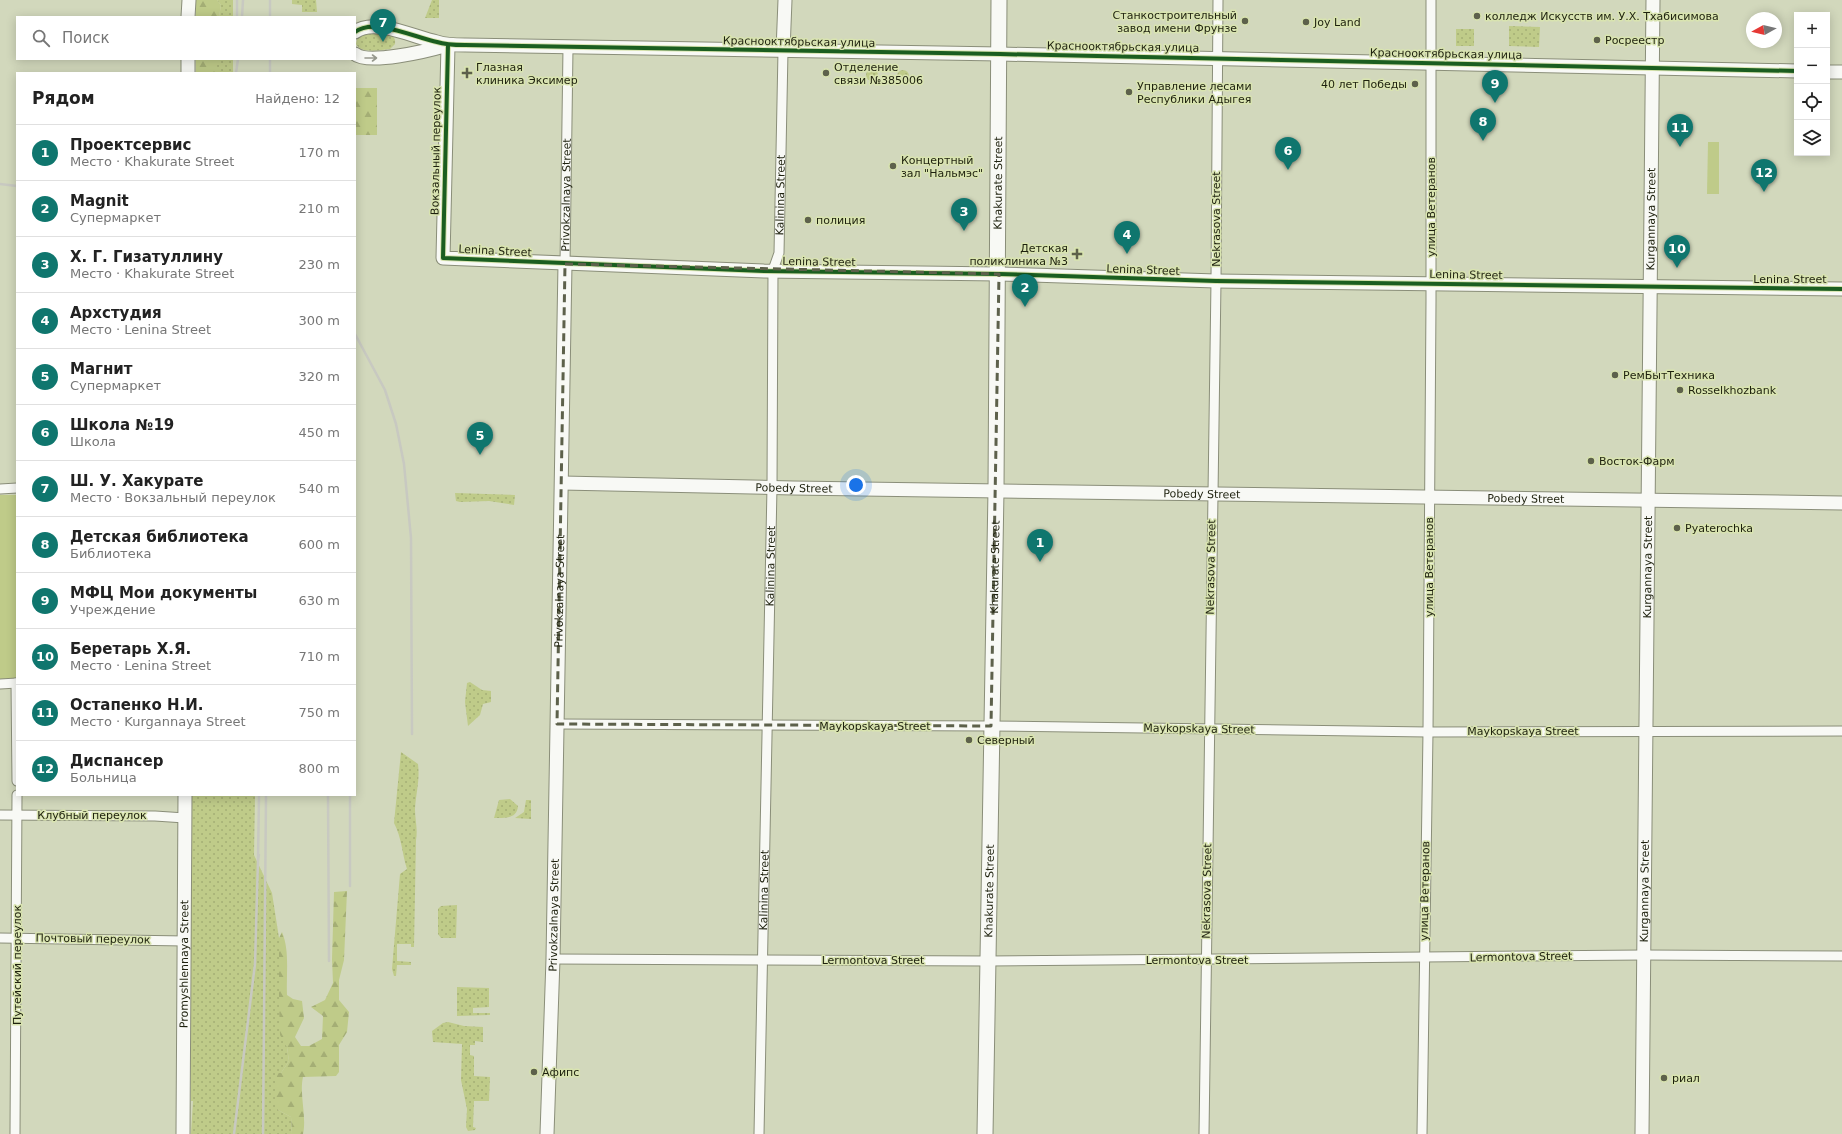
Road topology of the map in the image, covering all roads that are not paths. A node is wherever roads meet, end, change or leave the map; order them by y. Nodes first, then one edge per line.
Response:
1 (188, 0) edge
2 (784, 0) edge
3 (1000, 0) edge
4 (1218, 0) edge
5 (1431, 0) edge
6 (1653, 0) edge
7 (188, 16) edge
8 (392, 29) junction
9 (356, 32) edge
10 (448, 45) junction
11 (568, 48) junction
12 (783, 51) junction
13 (1000, 54) junction
14 (356, 55) edge
15 (394, 56) junction
16 (1217, 58) junction
17 (188, 60) edge
18 (1431, 63) junction
19 (1651, 68) junction
20 (1794, 71) edge
21 (188, 72) edge
22 (1830, 72) edge
23 (1842, 72) edge
24 (443, 258) joint
25 (565, 264) junction
26 (773, 270) junction
27 (999, 274) junction
28 (1216, 281) junction
29 (1432, 284) junction
30 (1650, 287) junction
31 (1842, 289) edge
32 (562, 483) junction
33 (772, 487) junction
34 (16, 488) edge
35 (0, 489) edge
36 (996, 490) junction
37 (1212, 494) junction
38 (1430, 497) junction
39 (1648, 501) junction
40 (1842, 503) edge
41 (16, 683) edge
42 (0, 684) edge
43 (556, 724) junction
44 (767, 725) junction
45 (991, 726) junction
46 (1209, 730) junction
47 (1646, 731) junction
48 (1842, 731) edge
49 (1428, 732) junction
50 (17, 796) edge
51 (185, 796) edge
52 (0, 815) edge
53 (17, 815) junction
54 (185, 818) junction
55 (0, 938) edge
56 (17, 938) junction
57 (185, 941) junction
58 (1644, 956) junction
59 (1842, 956) edge
60 (553, 958) junction
61 (1424, 958) junction
62 (762, 959) junction
63 (1206, 960) junction
64 (988, 961) junction
65 (15, 1134) edge
66 (183, 1134) edge
67 (547, 1134) edge
68 (759, 1134) edge
69 (984, 1134) edge
70 (1204, 1134) edge
71 (1422, 1134) edge
72 (1642, 1134) edge

1 - 7 street
2 - 12 street, Kalinina Street
3 - 13 main road, Khakurate Street
4 - 16 street, Nekrasova Street
5 - 18 street, улица Ветеранов
6 - 19 street, Kurgannaya Street
8 - 9 street
8 - 10 street
8 - 15 street
10 - 11 street, Краснооктябрьская улица
10 - 15 street
10 - 24 street, Вокзальный переулок
11 - 12 street, Краснооктябрьская улица
11 - 25 street, Privokzalnaya Street
12 - 13 street, Краснооктябрьская улица
12 - 26 street, Kalinina Street
13 - 16 street, Краснооктябрьская улица
13 - 27 main road, Khakurate Street
14 -> 15 street
16 - 18 street, Краснооктябрьская улица
16 - 28 street, Nekrasova Street
17 - 21 street
18 - 19 street, Краснооктябрьская улица
18 - 29 street, улица Ветеранов
19 - 20 street, Краснооктябрьская улица
19 - 30 street, Kurgannaya Street
22 - 23 street
24 - 25 street, Lenina Street
25 - 26 street, Lenina Street
25 - 32 street, Privokzalnaya Street
26 - 27 street, Lenina Street
26 - 33 street, Kalinina Street
27 - 28 street, Lenina Street
27 - 36 main road, Khakurate Street
28 - 29 street, Lenina Street
28 - 37 street, Nekrasova Street
29 - 30 street, Lenina Street
29 - 38 street, улица Ветеранов
30 - 31 street, Lenina Street
30 - 39 street, Kurgannaya Street
32 - 33 street, Pobedy Street
32 - 43 street, Privokzalnaya Street
33 - 36 street, Pobedy Street
33 - 44 street, Kalinina Street
34 - 35 street
36 - 37 street, Pobedy Street
36 - 45 main road, Khakurate Street
37 - 38 street, Pobedy Street
37 - 46 street, Nekrasova Street
38 - 39 street, Pobedy Street
38 - 49 street, улица Ветеранов
39 - 40 street, Pobedy Street
39 - 47 street, Kurgannaya Street
41 - 42 street
43 - 44 street, Maykopskaya Street
43 - 60 street, Privokzalnaya Street
44 - 45 street, Maykopskaya Street
44 - 62 street, Kalinina Street
45 - 46 street, Maykopskaya Street
45 - 64 main road, Khakurate Street
46 - 49 street, Maykopskaya Street
46 - 63 street, Nekrasova Street
47 - 48 street, Maykopskaya Street
47 - 49 street, Maykopskaya Street
47 - 58 street, Kurgannaya Street
49 - 61 street, улица Ветеранов
50 - 53 street, Путейский переулок
51 - 54 street, Promyshlennaya Street
52 - 53 street, Клубный переулок
53 - 54 street, Клубный переулок
53 - 56 street, Путейский переулок
54 - 57 street, Promyshlennaya Street
55 - 56 street, Почтовый переулок
56 - 57 street, Почтовый переулок
56 - 65 street, Путейский переулок
57 - 66 street, Promyshlennaya Street
58 - 59 street, Lermontova Street
58 - 61 street, Lermontova Street
58 - 72 street, Kurgannaya Street
60 - 62 street, Lermontova Street
60 - 67 street, Privokzalnaya Street
61 - 63 street, Lermontova Street
61 - 71 street, улица Ветеранов
62 - 64 street, Lermontova Street
62 - 68 street, Kalinina Street
63 - 64 street, Lermontova Street
63 - 70 street, Nekrasova Street
64 - 69 main road, Khakurate Street

